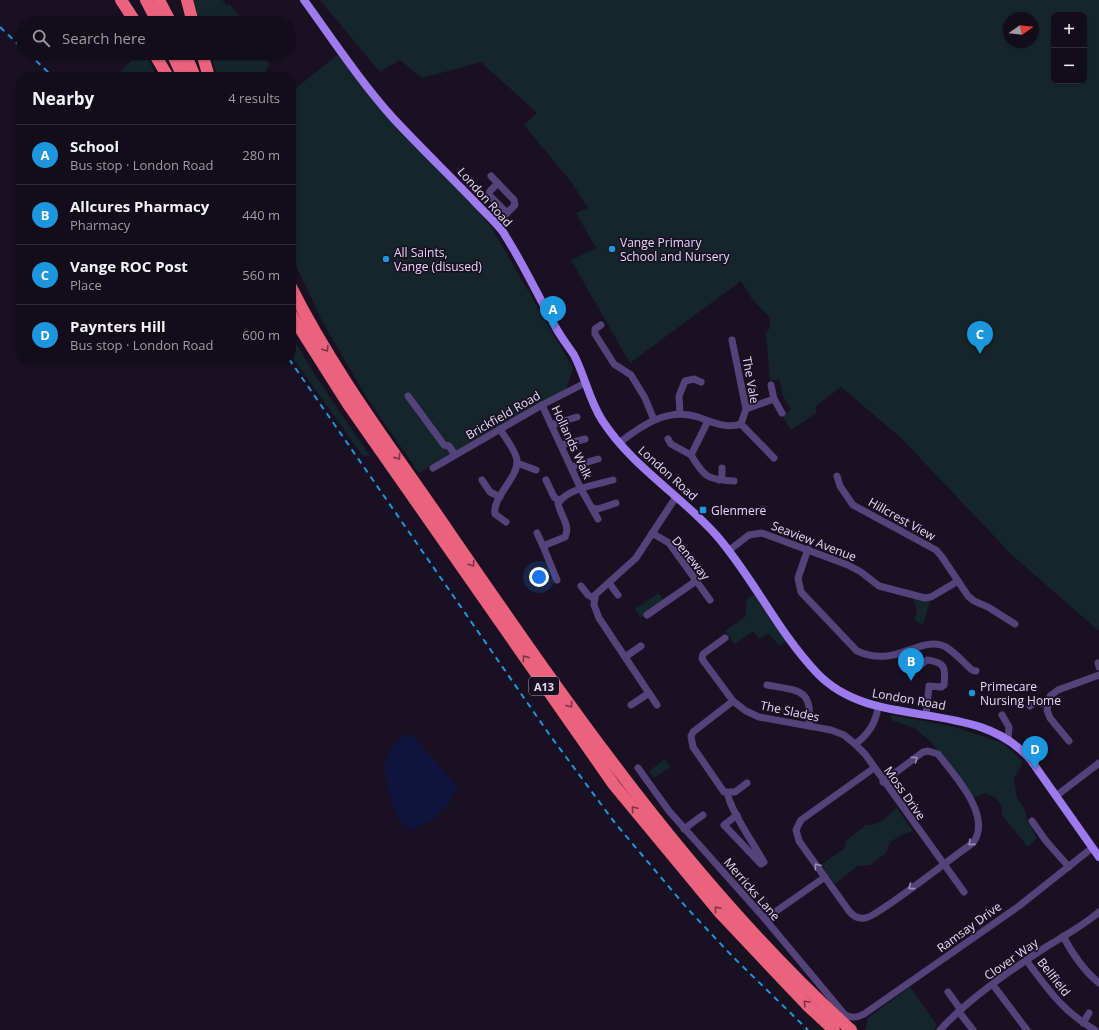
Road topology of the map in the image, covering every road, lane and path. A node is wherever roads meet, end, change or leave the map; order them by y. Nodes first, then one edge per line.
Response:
1 (121, 0) edge
2 (146, 0) edge
3 (160, 0) edge
4 (187, 0) edge
5 (304, 0) edge
6 (131, 16) edge
7 (154, 16) edge
8 (168, 16) edge
9 (191, 16) edge
10 (158, 60) edge
11 (175, 60) edge
12 (188, 60) edge
13 (204, 60) edge
14 (165, 72) edge
15 (180, 72) edge
16 (193, 72) edge
17 (208, 72) edge
18 (492, 176) dead end
19 (498, 183) junction
20 (507, 213) junction
21 (496, 224) junction
22 (296, 297) edge
23 (296, 299) edge
24 (305, 316) junction
25 (296, 322) edge
26 (601, 325) dead end
27 (732, 340) dead end
28 (696, 378) dead end
29 (585, 383) junction
30 (771, 385) dead end
31 (408, 396) dead end
32 (774, 399) junction
33 (542, 405) junction
34 (746, 409) junction
35 (782, 413) dead end
36 (680, 414) junction
37 (577, 417) dead end
38 (654, 420) junction
39 (708, 421) junction
40 (741, 424) junction
41 (551, 425) junction
42 (500, 429) junction
43 (668, 438) dead end
44 (585, 439) dead end
45 (619, 442) junction
46 (561, 445) junction
47 (455, 455) junction
48 (691, 455) junction
49 (774, 458) dead end
50 (598, 459) dead end
51 (517, 463) junction
52 (571, 467) junction
53 (433, 468) dead end
54 (722, 468) dead end
55 (536, 470) dead end
56 (837, 476) dead end
57 (482, 480) dead end
58 (546, 480) dead end
59 (613, 480) dead end
60 (719, 480) junction
61 (734, 481) dead end
62 (581, 489) junction
63 (500, 497) junction
64 (676, 497) junction
65 (560, 501) junction
66 (616, 503) dead end
67 (592, 508) junction
68 (598, 519) dead end
69 (506, 522) dead end
70 (537, 532) dead end
71 (652, 533) junction
72 (543, 546) junction
73 (808, 549) junction
74 (728, 551) junction
75 (557, 580) dead end
76 (696, 581) junction
77 (958, 581) junction
78 (609, 584) junction
79 (581, 586) dead end
80 (618, 595) dead end
81 (595, 599) junction
82 (710, 600) dead end
83 (646, 615) dead end
84 (1015, 624) dead end
85 (725, 638) dead end
86 (641, 646) dead end
87 (625, 657) junction
88 (918, 667) dead end
89 (976, 671) dead end
90 (1099, 675) edge
91 (768, 686) dead end
92 (649, 693) junction
93 (733, 701) junction
94 (1048, 704) junction
95 (631, 705) dead end
96 (657, 705) dead end
97 (1030, 706) dead end
98 (878, 707) junction
99 (926, 715) junction
100 (1002, 715) dead end
101 (809, 726) junction
102 (1008, 739) junction
103 (1069, 741) dead end
104 (856, 744) junction
105 (1099, 765) edge
106 (638, 768) dead end
107 (874, 768) junction
108 (883, 782) junction
109 (747, 783) dead end
110 (728, 793) junction
111 (1056, 796) junction
112 (702, 815) dead end
113 (737, 815) junction
114 (1032, 820) dead end
115 (684, 828) junction
116 (1092, 848) junction
117 (1099, 857) edge
118 (942, 864) junction
119 (1068, 867) junction
120 (825, 877) junction
121 (964, 892) dead end
122 (1099, 912) edge
123 (765, 919) junction
124 (1063, 936) junction
125 (1026, 960) junction
126 (1099, 983) edge
127 (993, 985) junction
128 (948, 992) dead end
129 (960, 1011) junction
130 (1089, 1013) dead end
131 (855, 1018) joint
132 (1082, 1023) junction
133 (834, 1030) edge
134 (851, 1030) edge
135 (940, 1030) edge
136 (973, 1030) edge
137 (1027, 1030) edge
138 (1095, 1030) edge

1 - 6 highway
2 - 7 highway
3 - 8 highway
4 - 9 highway
5 - 21 main road, London Road
10 - 14 highway
11 - 15 highway
12 - 16 highway
13 - 17 highway
18 - 19 street
19 - 20 street
19 - 20 street
20 - 21 street
21 - 29 main road, London Road
22 - 24 highway, A13
23 - 24 highway, A13
24 -> 134 highway, A13
133 -> 25 highway, A13
26 - 38 street
27 - 34 street, The Vale
28 - 36 street
29 - 33 street, Brickfield Road
29 - 45 main road, London Road
30 - 32 street
31 - 47 street
32 - 34 street
32 - 35 street
33 - 41 street, Hollands Walk
33 - 42 street, Brickfield Road
34 - 40 street, The Vale
36 - 38 street
36 - 39 street
37 - 41 street
38 - 45 street
39 - 40 street
39 - 48 street
40 - 49 street
41 - 46 street, Hollands Walk
42 - 47 street, Brickfield Road
42 - 51 street
43 - 48 street
44 - 46 street
45 - 64 main road, London Road
46 - 52 street, Hollands Walk
47 - 53 street, Brickfield Road
48 - 60 street
50 - 52 street
51 - 55 street
51 - 63 street
52 - 62 street, Hollands Walk
54 - 60 street
56 - 77 street, Hillcrest View
57 - 63 street
58 - 65 street
59 - 62 street
60 - 61 street
62 - 65 street, Hollands Walk
62 - 67 street, Hollands Walk
63 - 69 street
64 - 71 street
64 - 74 main road, London Road
65 - 72 street
66 - 67 street
67 - 68 street, Hollands Walk
70 - 72 street
71 - 76 street, Deneway
71 - 78 street
72 - 75 street
73 - 74 street, Seaview Avenue
73 - 77 street, Seaview Avenue
73 - 89 street
74 - 98 main road, London Road
76 - 82 street, Deneway
76 - 83 street
77 - 84 street, Hillcrest View
78 - 80 street
78 - 81 street
79 - 81 street
81 - 87 street
85 - 93 street, The Slades
86 - 87 street
87 - 92 street
88 - 99 street
90 - 94 street
91 - 101 street
92 - 95 street
92 - 96 street
93 - 101 street, The Slades
93 - 110 street
94 - 97 street
94 - 103 street
98 - 99 main road, London Road
98 - 104 street
99 - 102 main road, London Road
100 - 102 street
101 - 104 street, The Slades
102 - 111 main road, London Road
104 - 107 street, Moss Drive
105 - 111 street
106 - 115 street, Merricks Lane
107 - 108 street, Moss Drive
120 -> 107 street
108 - 118 street, Moss Drive
108 -> 118 street
109 - 110 street
110 - 113 street
111 - 116 main road, London Road
112 - 115 street
113 - 113 street
114 - 119 street
115 - 123 street, Merricks Lane
116 - 117 main road, London Road
116 - 119 street, Ramsay Drive
118 -> 120 street
118 - 121 street, Moss Drive
119 - 131 street, Ramsay Drive
120 - 123 street
122 - 124 street, Clover Way
123 - 131 street, Merricks Lane
124 - 125 street, Clover Way
124 - 126 street
125 - 127 street, Clover Way
125 - 132 street, Bellfield
127 - 129 street, Clover Way
127 - 137 street
128 - 129 street
129 - 135 street, Clover Way
129 - 136 street
130 - 132 street
132 - 138 street, Bellfield

